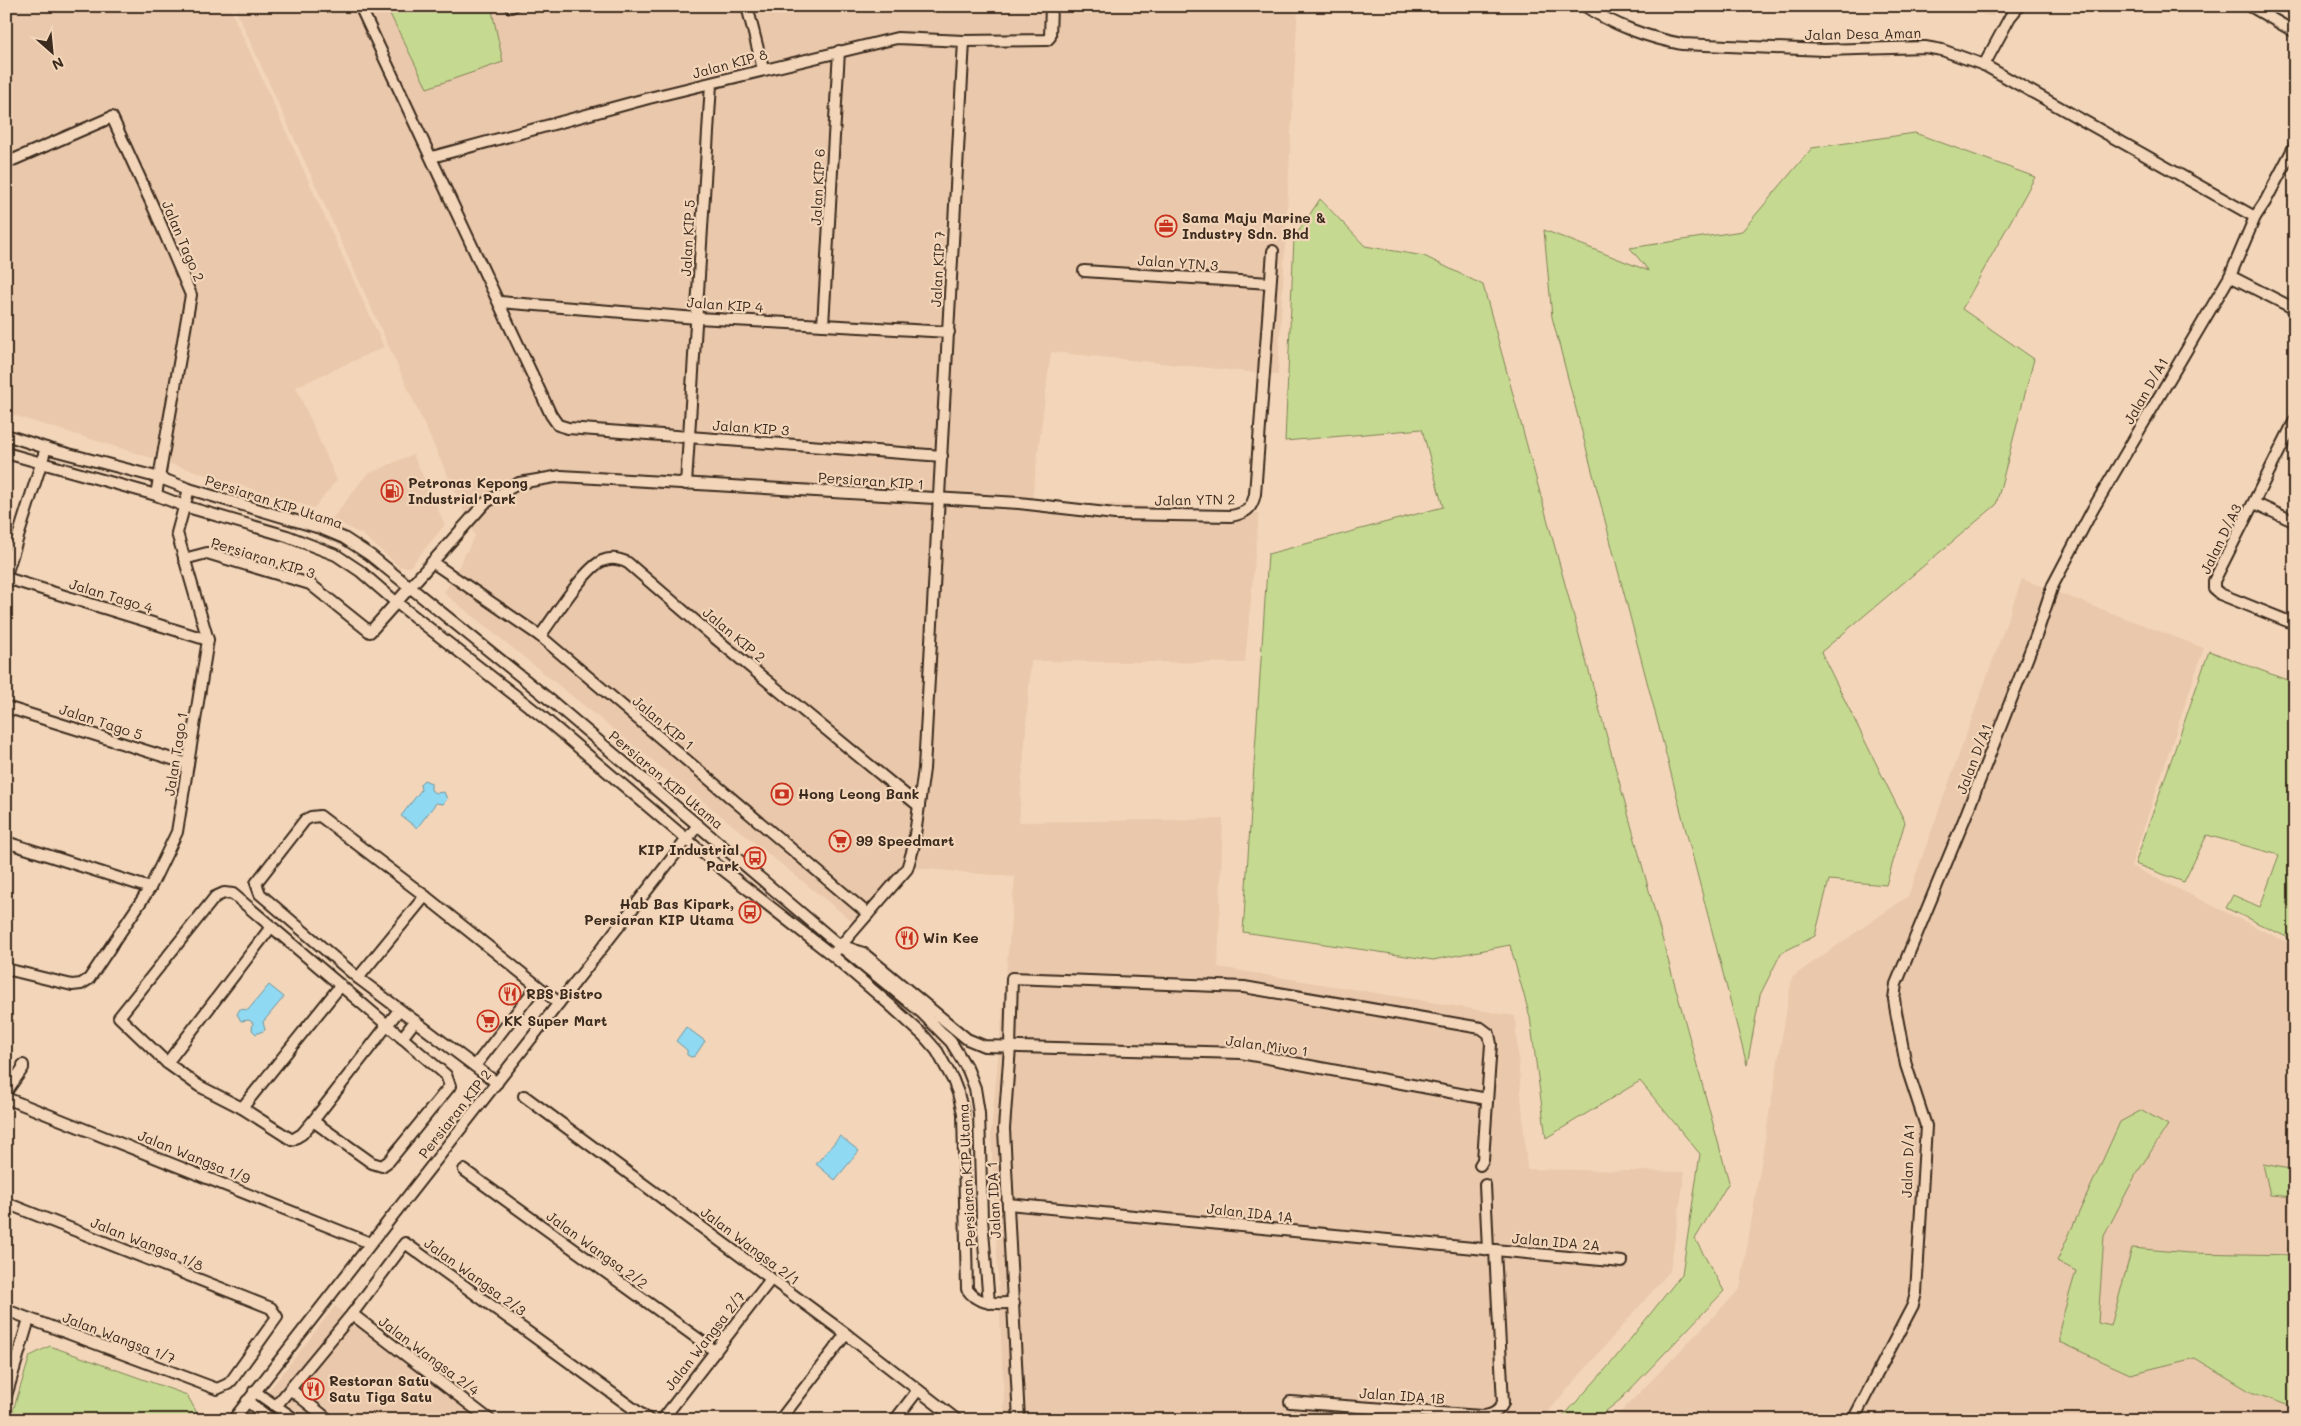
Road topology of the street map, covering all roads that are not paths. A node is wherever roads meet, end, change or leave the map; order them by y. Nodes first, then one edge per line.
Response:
1 (360, 6) edge
2 (747, 6) edge
3 (1052, 6) edge
4 (1585, 6) edge
5 (2019, 6) edge
6 (2257, 8) edge
7 (2295, 32) edge
8 (964, 41) junction
9 (839, 51) junction
10 (1984, 65) junction
11 (763, 69) junction
12 (711, 84) junction
13 (2295, 145) edge
14 (432, 157) junction
15 (6, 164) edge
16 (2255, 217) junction
17 (1273, 251) dead end
18 (1084, 271) dead end
19 (2230, 276) junction
20 (1270, 283) junction
21 (500, 302) junction
22 (2295, 309) edge
23 (697, 318) junction
24 (823, 325) junction
25 (949, 332) junction
26 (2295, 420) edge
27 (6, 435) edge
28 (2291, 435) edge
29 (689, 437) junction
30 (46, 448) junction
31 (6, 454) edge
32 (942, 456) junction
33 (41, 464) junction
34 (160, 478) junction
35 (686, 484) junction
36 (190, 489) junction
37 (156, 495) junction
38 (939, 499) junction
39 (2254, 503) junction
40 (184, 506) junction
41 (2295, 522) edge
42 (184, 559) junction
43 (432, 562) junction
44 (6, 576) edge
45 (409, 588) junction
46 (396, 603) junction
47 (2295, 624) edge
48 (540, 636) junction
49 (208, 640) junction
50 (6, 707) edge
51 (188, 764) junction
52 (919, 806) junction
53 (698, 825) junction
54 (687, 840) junction
55 (6, 842) edge
56 (150, 888) junction
57 (425, 896) junction
58 (868, 914) junction
59 (271, 927) junction
60 (840, 946) junction
61 (832, 956) junction
62 (6, 969) edge
63 (358, 978) junction
64 (341, 985) junction
65 (537, 986) junction
66 (559, 1004) junction
67 (399, 1010) junction
68 (415, 1021) junction
69 (387, 1026) junction
70 (402, 1038) junction
71 (1010, 1047) junction
72 (959, 1055) junction
73 (944, 1062) junction
74 (167, 1063) junction
75 (23, 1065) dead end
76 (475, 1066) junction
77 (497, 1082) junction
78 (6, 1092) edge
79 (524, 1096) dead end
80 (6, 1098) edge
81 (1487, 1099) junction
82 (242, 1108) junction
83 (312, 1121) junction
84 (1480, 1165) dead end
85 (464, 1170) dead end
86 (1485, 1185) dead end
87 (6, 1203) edge
88 (1008, 1204) junction
89 (370, 1243) junction
90 (1491, 1250) junction
91 (1622, 1262) dead end
92 (771, 1279) junction
93 (990, 1303) junction
94 (1014, 1303) junction
95 (6, 1310) edge
96 (352, 1314) junction
97 (29, 1319) junction
98 (846, 1334) junction
99 (715, 1351) junction
100 (222, 1388) joint
101 (290, 1389) junction
102 (254, 1390) junction
103 (918, 1390) junction
104 (6, 1396) edge
105 (247, 1401) junction
106 (1290, 1402) dead end
107 (276, 1406) junction
108 (234, 1420) edge
109 (272, 1420) edge
110 (296, 1420) edge
111 (329, 1420) edge
112 (490, 1420) edge
113 (649, 1420) edge
114 (662, 1420) edge
115 (780, 1420) edge
116 (895, 1420) edge
117 (957, 1420) edge
118 (1019, 1420) edge
119 (1853, 1420) edge

1 - 14 street
2 - 11 street
3 - 8 street, Jalan KIP 8
4 - 10 street, Jalan Desa Aman
5 - 10 street
6 - 7 street
8 - 9 street, Jalan KIP 8
8 - 25 street, Jalan KIP 7
9 - 11 street, Jalan KIP 8
9 - 24 street, Jalan KIP 6
10 - 16 street, Jalan Desa Aman
11 - 12 street, Jalan KIP 8
12 - 14 street, Jalan KIP 8
12 - 23 street, Jalan KIP 5
13 - 16 street, Jalan D/A1
14 - 21 street
15 - 34 street, Jalan Tago 2
16 - 19 street, Jalan D/A1
17 - 20 street, Jalan YTN 2
18 - 20 street, Jalan YTN 3
19 - 22 street
19 - 119 street, Jalan D/A1
20 - 38 street, Jalan YTN 2
21 - 23 street, Jalan KIP 4
21 - 29 street, Jalan KIP 3
23 - 24 street, Jalan KIP 4
23 - 29 street, Jalan KIP 5
24 - 25 street, Jalan KIP 4
25 - 32 street, Jalan KIP 7
26 - 28 street, Jalan D/A3
27 - 30 street
28 - 39 street, Jalan D/A3
29 - 32 street, Jalan KIP 3
29 - 35 street, Jalan KIP 5
30 - 33 street
30 - 34 street
31 - 33 street
32 - 38 street, Jalan KIP 7
33 - 37 street
33 - 44 street
34 - 36 street
34 - 37 street, Jalan Tago 2
35 - 38 street, Persiaran KIP 1
35 - 43 street, Persiaran KIP 1
36 - 40 street, Jalan Tago 1
36 - 45 street, Persiaran KIP Utama
37 - 40 street
38 - 52 street, Persiaran KIP 1
39 - 41 street, Jalan D/A3
39 - 47 street, Jalan D/A3
40 - 42 street, Jalan Tago 1
40 - 46 street, Persiaran KIP Utama
42 - 46 street, Persiaran KIP 3
42 - 49 street, Jalan Tago 1
43 - 45 street, Persiaran KIP 1
43 - 48 street, Jalan KIP 1
44 - 49 street, Jalan Tago 4
45 - 46 street, Persiaran KIP 1
45 - 53 street, Persiaran KIP Utama
46 - 54 street, Persiaran KIP Utama
48 - 52 street, Jalan KIP 2
48 - 58 street, Jalan KIP 1
49 - 51 street, Jalan Tago 1
50 - 51 street, Jalan Tago 5
51 - 56 street, Jalan Tago 1
52 - 58 street, Persiaran KIP 1
53 - 54 street, Persiaran KIP 2
53 - 60 street, Persiaran KIP Utama
54 - 61 street, Persiaran KIP Utama
54 - 66 street, Persiaran KIP 2
55 - 56 street
56 - 62 street, Jalan Tago 1
57 - 63 street
57 - 63 street
57 - 65 street
58 - 60 street, Persiaran KIP 1
59 - 64 street
59 - 74 street
59 - 74 street
60 - 61 street, Persiaran KIP 1
60 - 71 street, Jalan Mivo 1
60 - 72 street, Persiaran KIP Utama
61 - 73 street, Persiaran KIP Utama
63 - 67 street
64 - 69 street
64 - 82 street
65 - 66 street
65 - 76 street
66 - 77 street, Persiaran KIP 2
67 - 68 street
67 - 69 street
68 - 70 street
68 - 76 street
69 - 70 street
69 - 83 street
70 - 83 street
71 - 81 street, Jalan Mivo 1
71 - 81 street, Jalan IDA 1
71 - 88 street, Jalan IDA 1
72 - 73 street
72 - 93 street, Persiaran KIP Utama
73 - 93 street, Persiaran KIP Utama
74 - 82 street
75 - 78 street
76 - 77 street
77 - 89 street, Persiaran KIP 2
79 - 92 street, Jalan Wangsa 2/1
80 - 89 street, Jalan Wangsa 1/9
81 - 84 street
82 - 83 street
85 - 99 street, Jalan Wangsa 2/2
86 - 90 street
87 - 100 street, Jalan Wangsa 1/8
88 - 90 street, Jalan IDA 1A
88 - 94 street, Jalan IDA 1
89 - 102 street, Persiaran KIP 2
90 - 91 street, Jalan IDA 2A
90 - 106 street, Jalan IDA 1B
92 - 98 street, Jalan Wangsa 2/1
92 - 99 street, Jalan Wangsa 2/7
93 - 94 street, Persiaran KIP Utama
94 - 118 street, Jalan IDA 1
95 - 97 street, Jalan Wangsa 1/7
96 - 101 street, Jalan Wangsa 2/3
96 - 112 street, Jalan Wangsa 2/4
96 - 113 street, Jalan Wangsa 2/3
97 - 100 street, Jalan Wangsa 1/7
97 - 104 street
98 - 103 street, Jalan Wangsa 2/1
98 - 115 street
99 - 114 street, Jalan Wangsa 2/7
101 - 107 street, Jalan Wangsa 2/3
101 - 111 street
102 - 105 street, Persiaran KIP 2
102 - 107 street
103 - 116 street
103 - 117 street, Jalan Wangsa 2/1
105 - 108 street, Persiaran KIP 2
105 - 109 street
107 - 110 street

